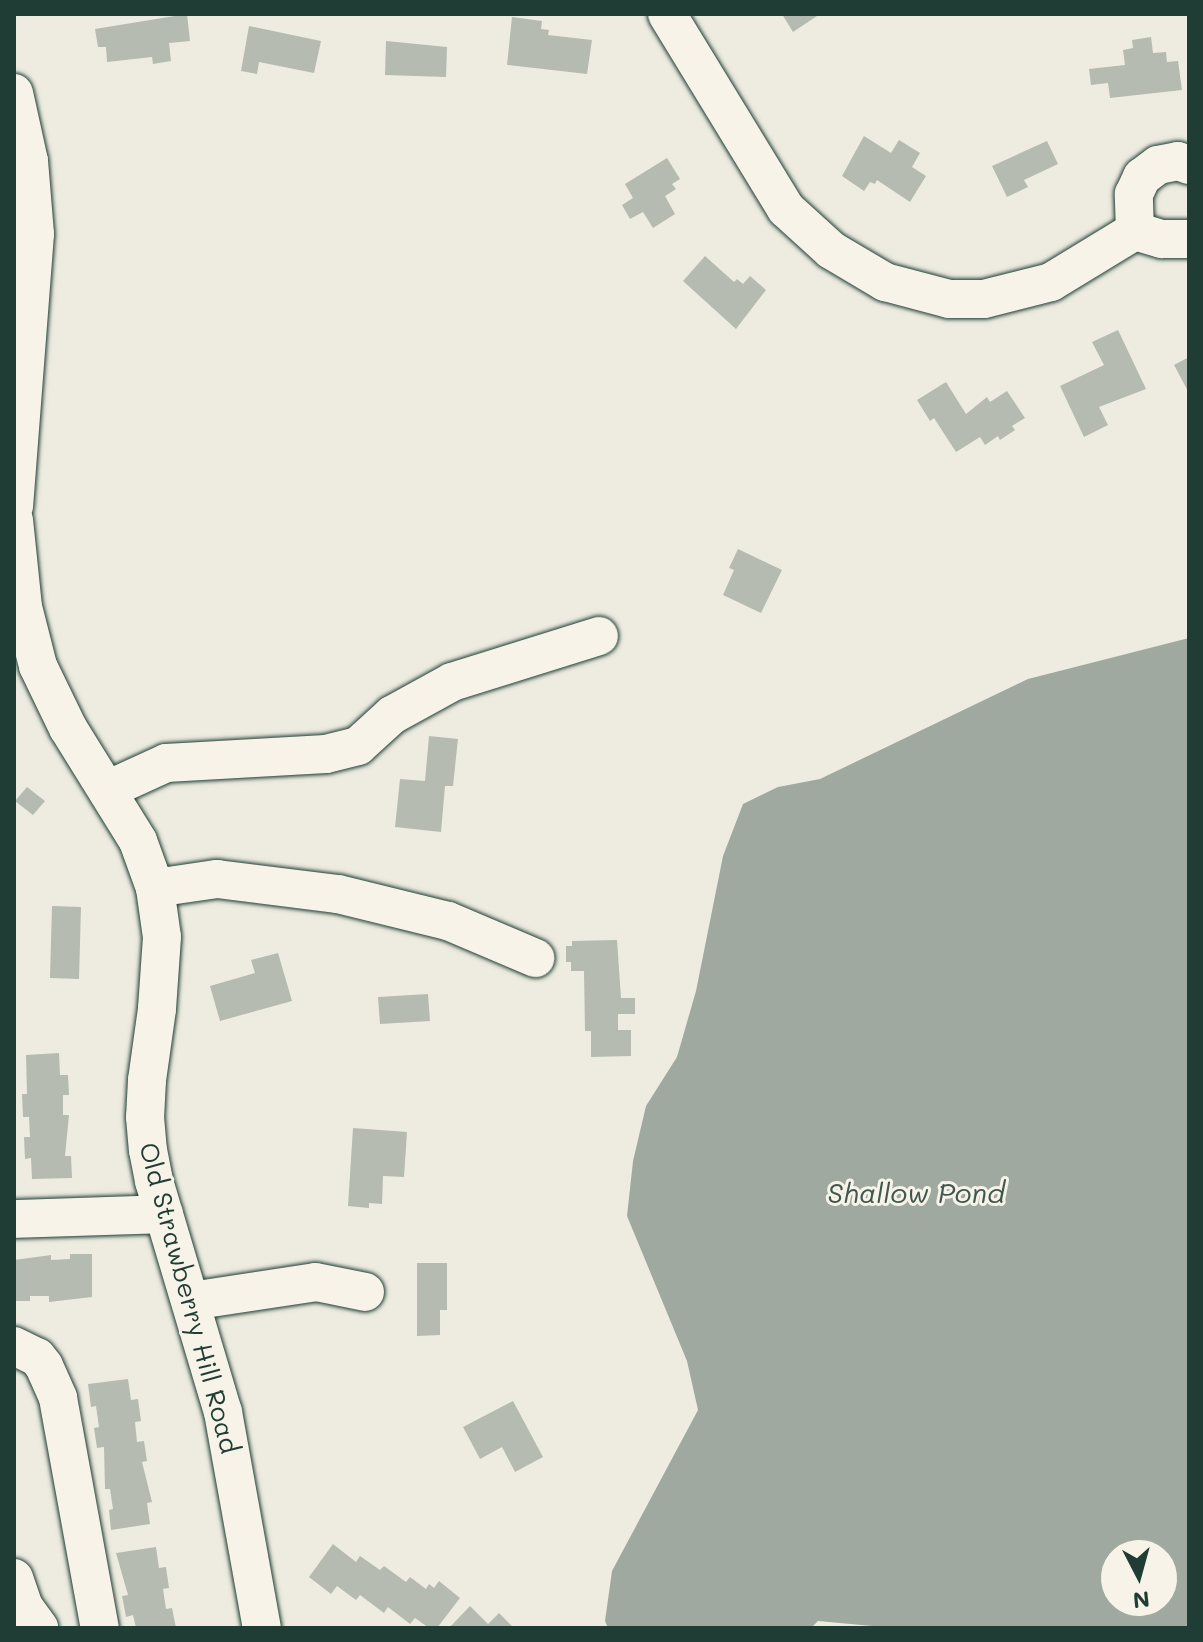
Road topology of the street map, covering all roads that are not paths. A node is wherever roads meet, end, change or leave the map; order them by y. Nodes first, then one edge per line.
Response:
1 (667, 14) edge
2 (14, 93) edge
3 (1189, 165) edge
4 (1135, 231) junction
5 (1189, 239) edge
6 (14, 506) edge
7 (14, 520) edge
8 (599, 636) dead end
9 (107, 790) junction
10 (155, 888) junction
11 (535, 958) dead end
12 (164, 1214) junction
13 (14, 1219) edge
14 (365, 1292) dead end
15 (191, 1301) junction
16 (14, 1346) edge
17 (14, 1578) edge
18 (39, 1628) edge
19 (100, 1628) edge
20 (262, 1628) edge

1 - 4 street
2 - 6 street
3 - 4 street
4 - 5 street
7 - 9 street, Old Strawberry Hill Road
8 - 9 street
9 - 10 street, Old Strawberry Hill Road
10 - 11 street
10 - 12 street, Old Strawberry Hill Road
12 - 13 street
12 - 15 street, Old Strawberry Hill Road
14 - 15 street
15 - 20 street, Old Strawberry Hill Road
16 - 19 street
17 - 18 street

